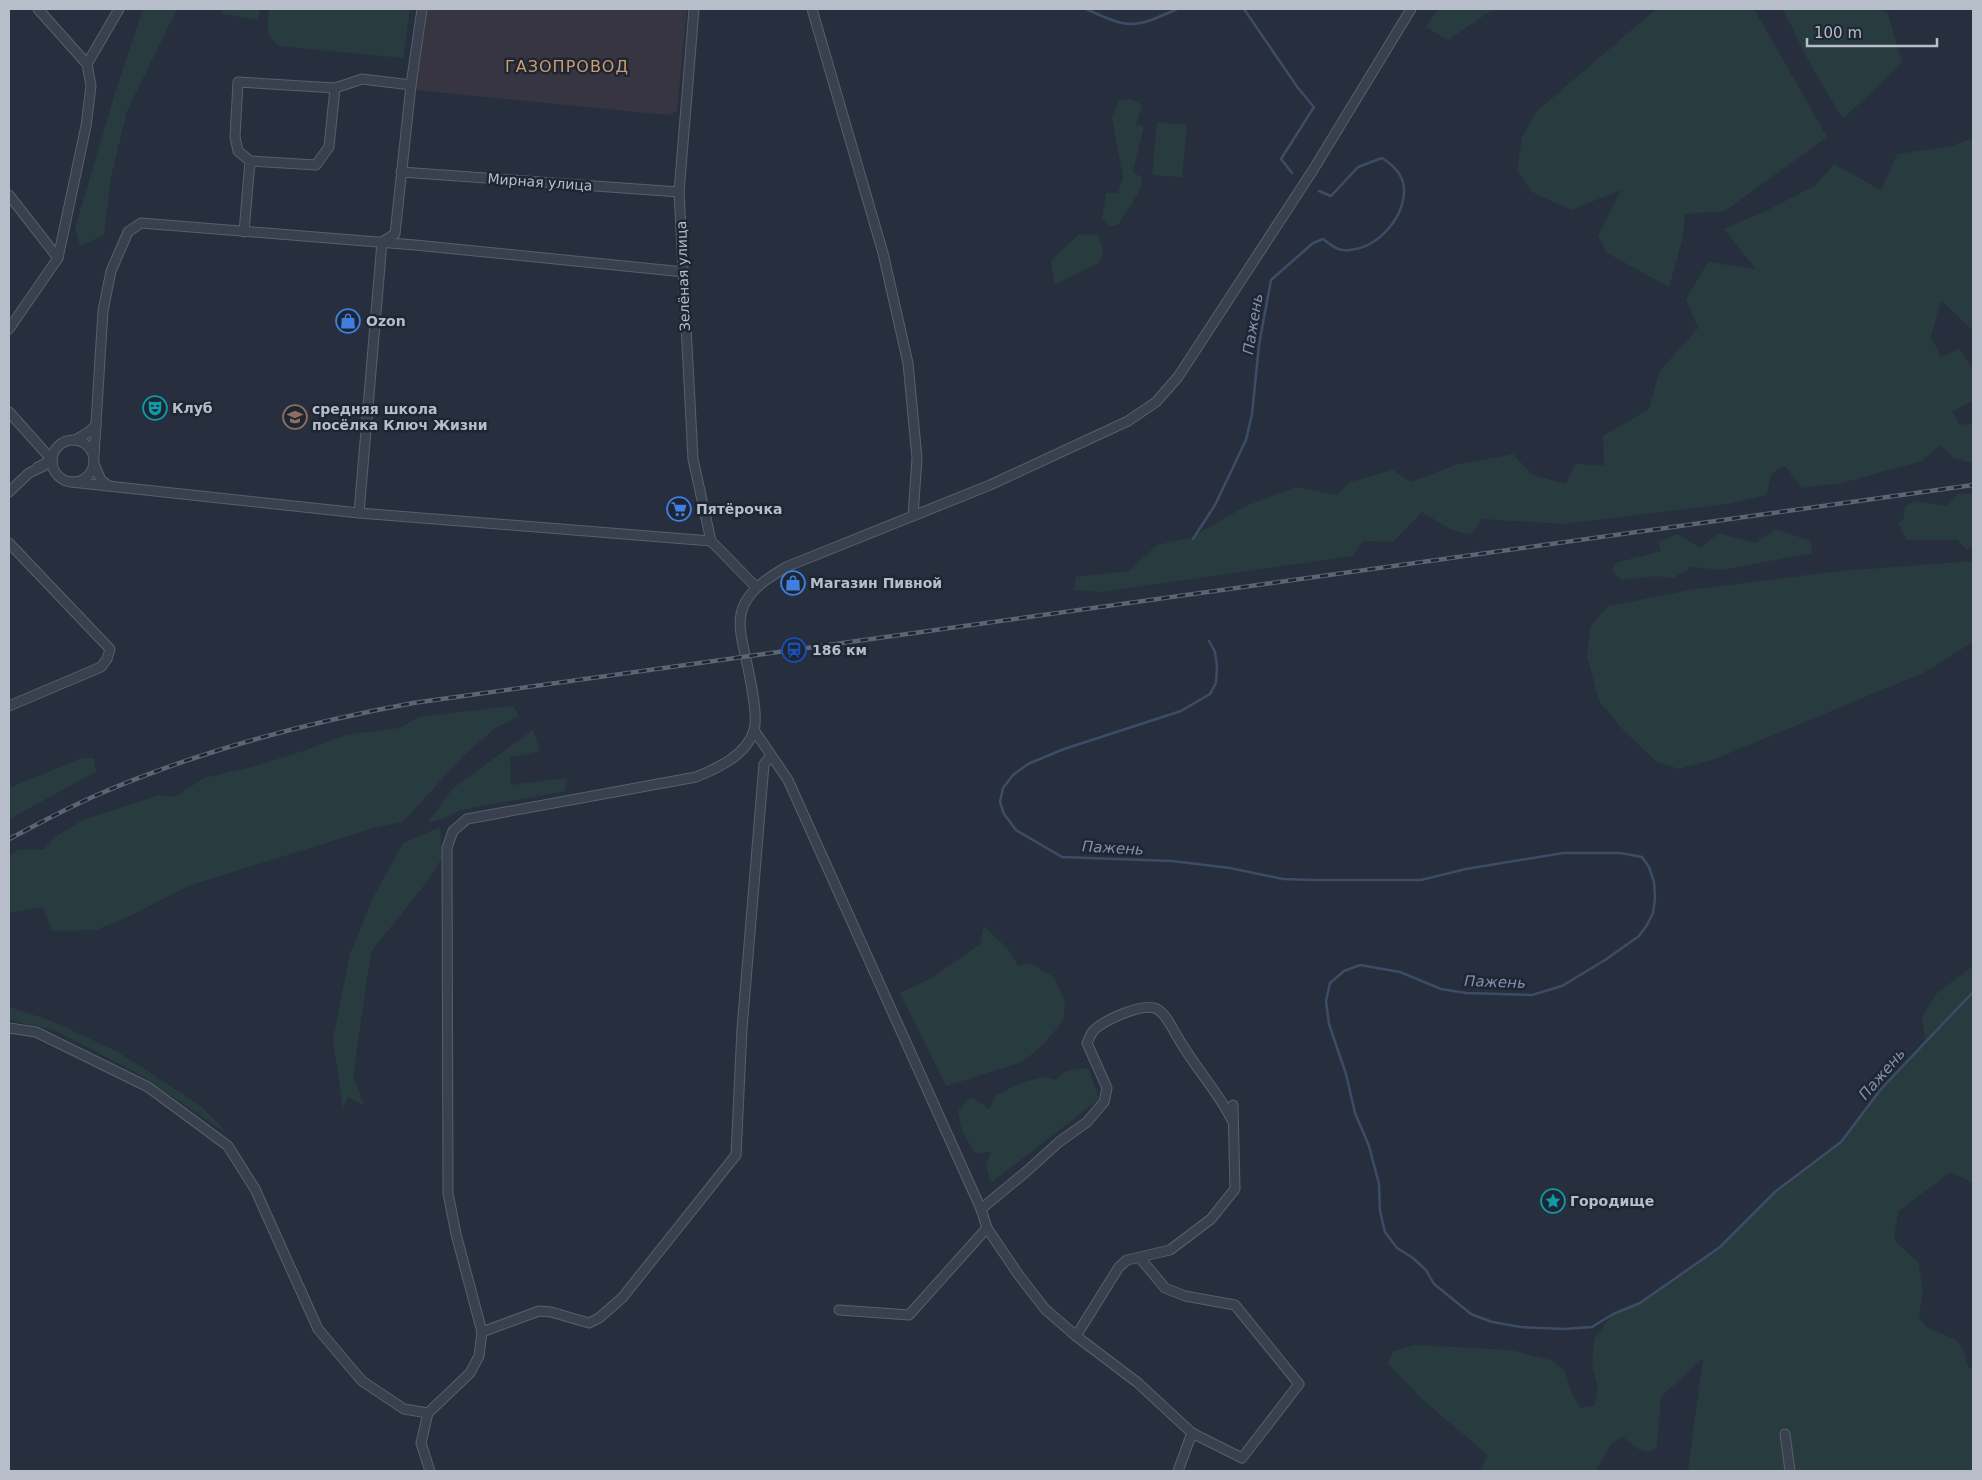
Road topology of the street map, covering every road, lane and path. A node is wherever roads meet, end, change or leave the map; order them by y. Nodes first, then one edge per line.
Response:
1 (38, 9) edge
2 (119, 9) edge
3 (422, 9) edge
4 (694, 9) edge
5 (812, 9) edge
6 (1411, 9) edge
7 (87, 64) junction
8 (411, 85) junction
9 (335, 88) junction
10 (250, 161) junction
11 (401, 172) junction
12 (679, 192) junction
13 (9, 196) edge
14 (244, 232) junction
15 (382, 242) junction
16 (58, 258) junction
17 (684, 272) junction
18 (9, 329) edge
19 (9, 412) edge
20 (96, 425) junction
21 (75, 440) junction
22 (52, 460) junction
23 (94, 460) junction
24 (38, 467) junction
25 (54, 469) junction
26 (71, 482) junction
27 (110, 486) junction
28 (9, 492) edge
29 (359, 513) junction
30 (912, 516) junction
31 (711, 541) junction
32 (9, 543) edge
33 (756, 587) junction
34 (9, 706) edge
35 (754, 730) junction
36 (771, 756) junction
37 (9, 1028) edge
38 (1233, 1104) dead end
39 (1233, 1122) junction
40 (981, 1209) junction
41 (987, 1228) junction
42 (1140, 1258) junction
43 (839, 1310) dead end
44 (482, 1332) junction
45 (1076, 1336) junction
46 (428, 1413) junction
47 (1192, 1433) junction
48 (1785, 1434) dead end
49 (430, 1471) edge
50 (1178, 1471) edge
51 (1790, 1471) edge

1 - 7 street
2 - 7 street
3 - 8 street
4 - 12 street, Зелёная улица
5 - 30 street
6 - 30 street
7 - 16 street
8 - 9 street
8 - 11 street
9 - 10 street
9 - 10 street
10 - 14 street
11 - 12 street, Мирная улица
11 - 15 street
12 - 17 street, Зелёная улица
13 - 16 street
14 - 15 street
14 - 20 street
15 - 17 street
15 - 29 street
16 - 18 street
17 - 31 street, Зелёная улица
19 - 22 street
20 - 21 street
20 - 23 street
21 - 22 street
21 - 23 street
22 - 24 street
22 - 25 street
23 - 26 street
23 - 27 street
24 - 25 street
24 - 28 street
25 - 26 street
26 - 27 street
27 - 29 street
29 - 31 street
30 - 33 street
31 - 33 street
32 - 34 street
33 - 35 street
35 - 36 street
35 - 44 street
36 - 40 street
36 - 44 street
37 - 46 street
38 - 39 street
39 - 40 street
39 - 42 street
40 - 41 street
41 - 43 street
41 - 45 street
42 - 45 street
42 - 47 street
44 - 46 street
45 - 47 street
46 - 49 street
47 - 50 street
48 - 51 street

